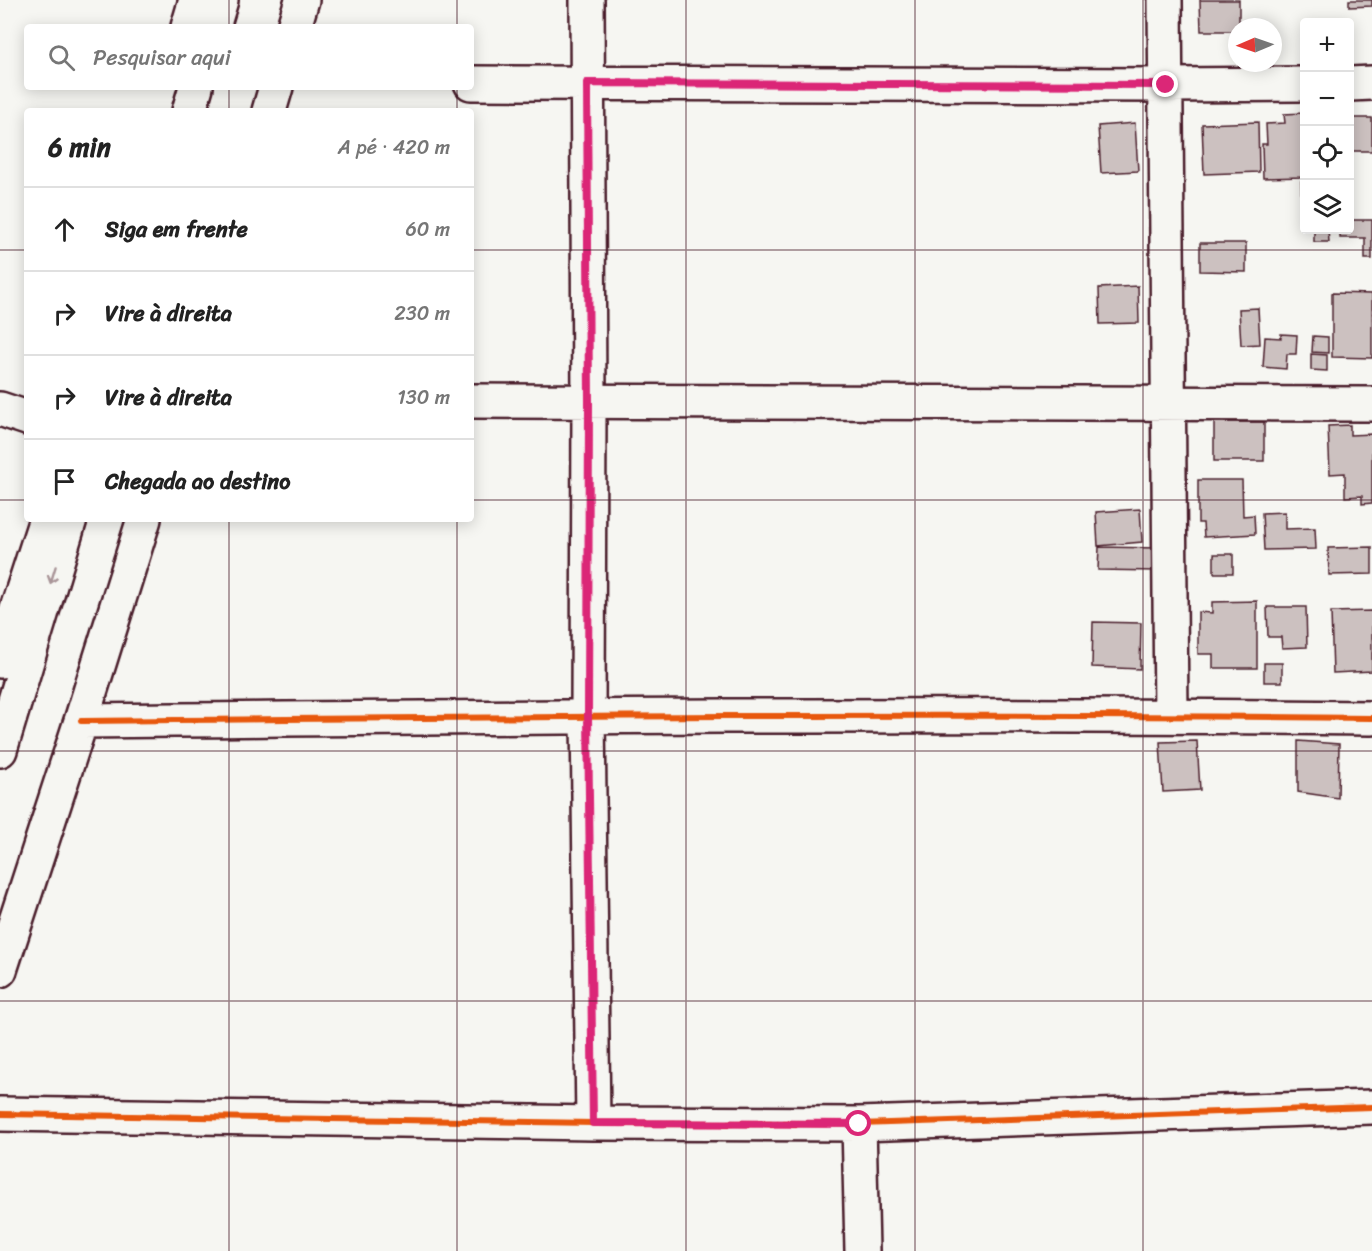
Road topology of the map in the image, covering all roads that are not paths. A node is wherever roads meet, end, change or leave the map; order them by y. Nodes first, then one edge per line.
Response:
1 (196, 0) edge
2 (222, 0) edge
3 (302, 0) edge
4 (587, 0) edge
5 (1165, 0) edge
6 (189, 24) edge
7 (214, 24) edge
8 (295, 24) edge
9 (474, 83) edge
10 (587, 83) junction
11 (1372, 83) edge
12 (1300, 84) edge
13 (1354, 84) edge
14 (1166, 85) junction
15 (171, 90) edge
16 (195, 90) edge
17 (275, 90) edge
18 (166, 108) edge
19 (190, 108) edge
20 (270, 108) edge
21 (474, 401) edge
22 (589, 402) junction
23 (1169, 403) junction
24 (1372, 404) edge
25 (0, 409) edge
26 (24, 417) edge
27 (45, 522) edge
28 (68, 522) edge
29 (143, 522) edge
30 (0, 661) edge
31 (588, 716) junction
32 (1171, 716) junction
33 (1372, 718) edge
34 (81, 721) junction
35 (0, 750) edge
36 (0, 970) edge
37 (1372, 1107) edge
38 (0, 1114) edge
39 (593, 1123) junction
40 (859, 1124) junction
41 (862, 1251) edge

1 - 6 street
2 - 7 street
3 - 8 street
4 - 10 street
5 - 14 street
9 - 10 street
10 - 14 street
10 - 22 street
11 - 13 street
12 - 14 street
14 - 23 street
15 - 18 street
16 - 19 street
17 - 20 street
21 - 22 street
22 - 23 street
22 - 31 street
23 - 24 street
23 - 32 street
25 - 26 street
27 - 30 street
28 -> 35 street
29 - 34 street
31 - 32 street
31 - 34 street
31 - 39 street
32 - 33 street
34 - 36 street
37 - 40 street
38 - 39 street
39 - 40 street
40 - 41 street

